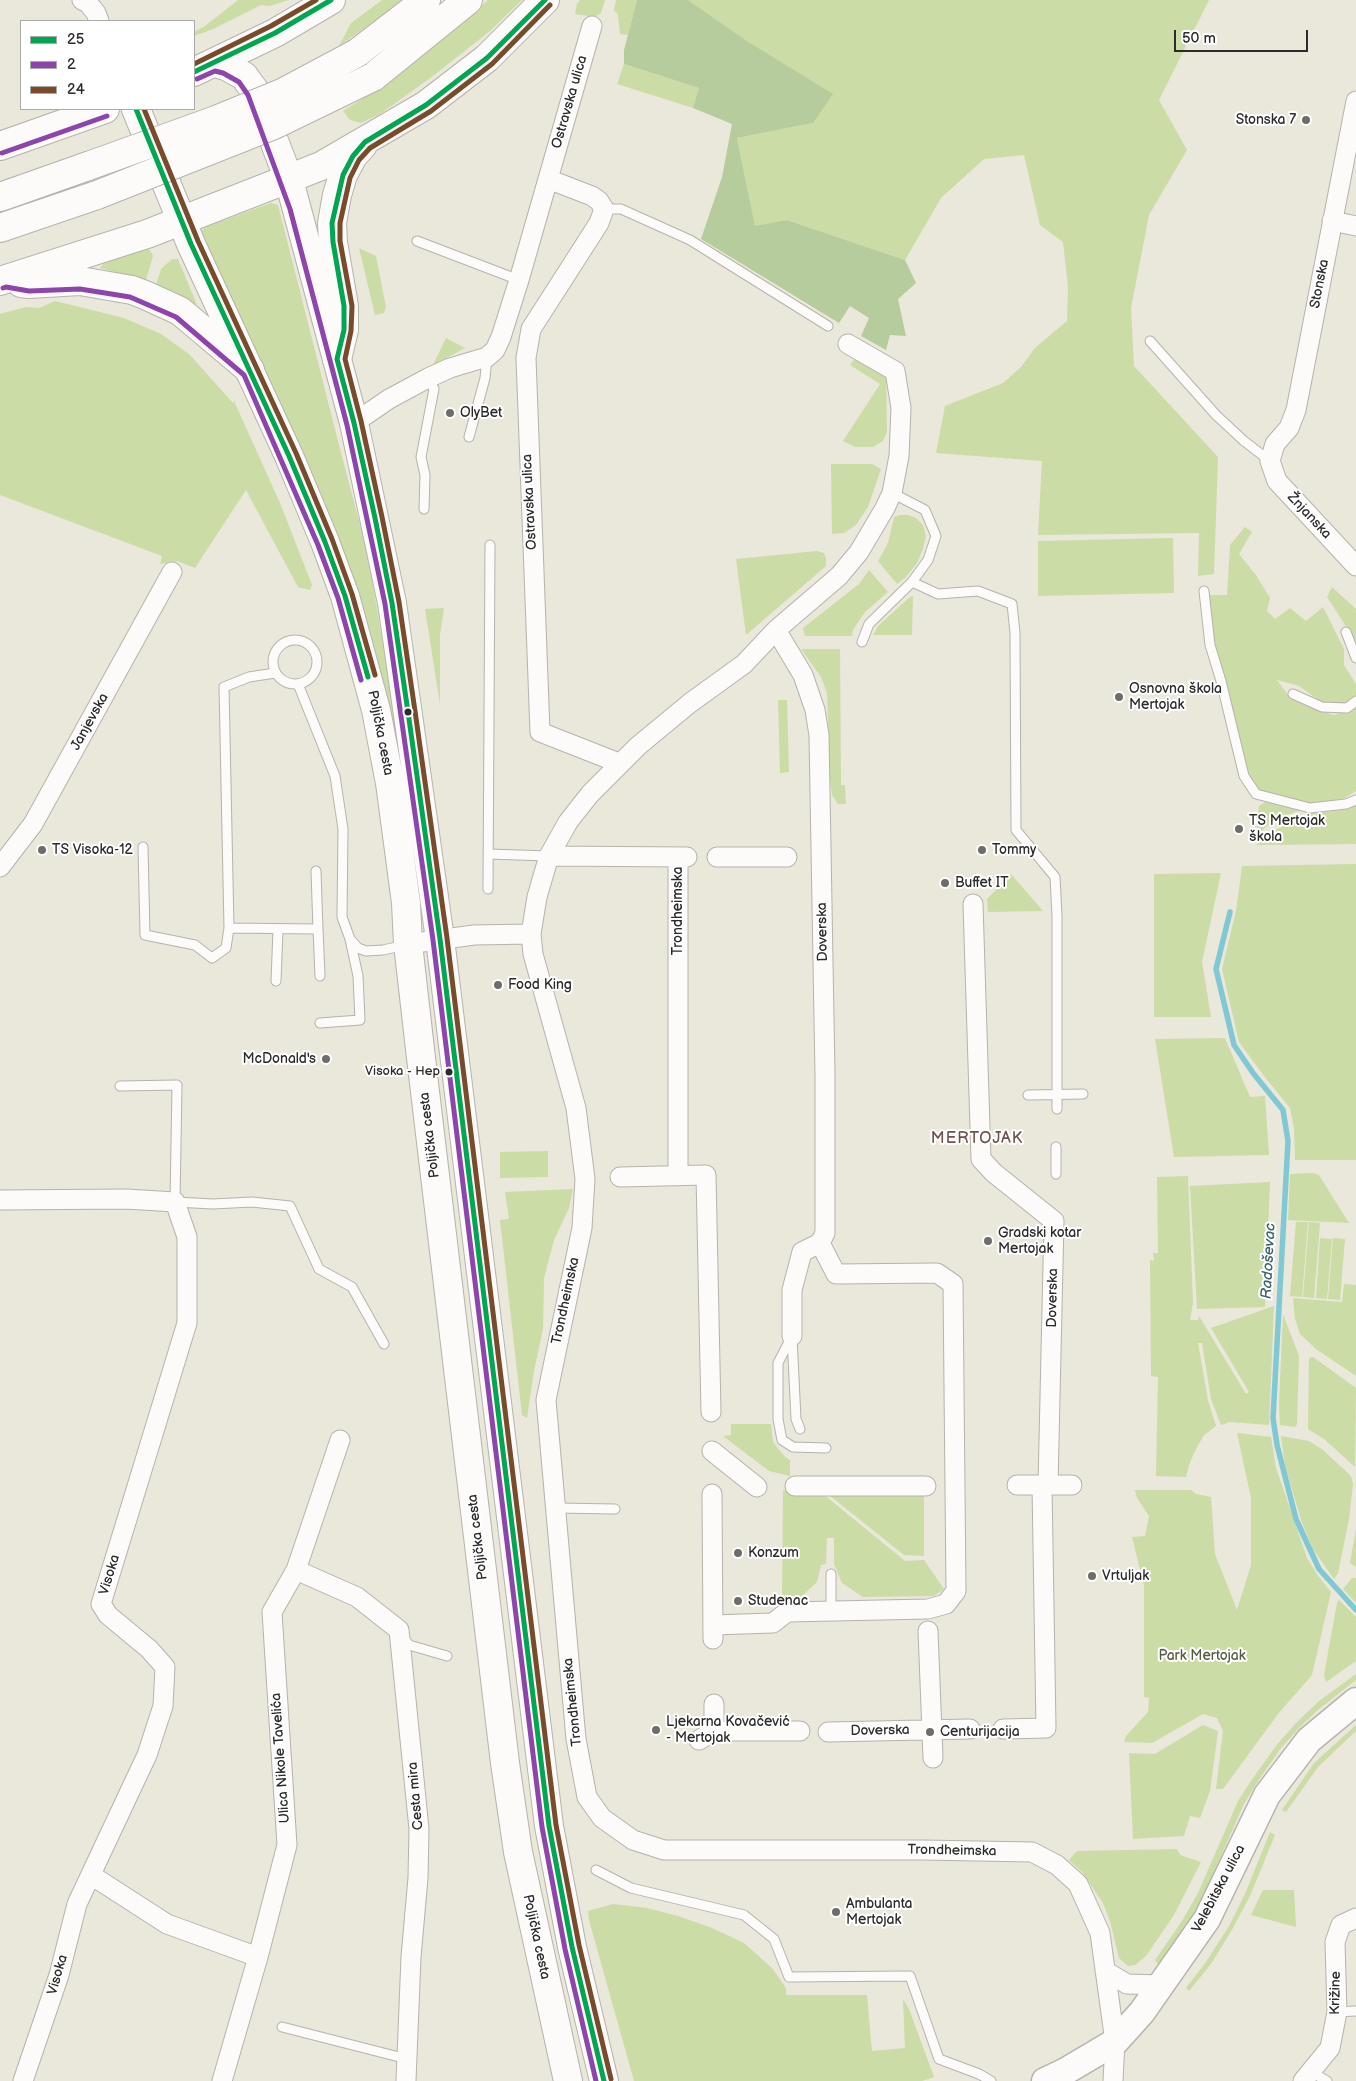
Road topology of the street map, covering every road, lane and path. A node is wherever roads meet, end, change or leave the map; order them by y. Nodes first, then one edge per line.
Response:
1 (331, 0) edge
2 (426, 0) edge
3 (468, 0) edge
4 (545, 0) edge
5 (87, 1) edge
6 (99, 20) edge
7 (592, 26) dead end
8 (204, 68) edge
9 (1356, 101) edge
10 (102, 110) edge
11 (136, 110) edge
12 (365, 142) junction
13 (0, 146) edge
14 (548, 179) junction
15 (289, 180) junction
16 (0, 197) edge
17 (604, 209) junction
18 (1332, 221) junction
19 (182, 222) junction
20 (1356, 226) edge
21 (0, 228) edge
22 (417, 241) dead end
23 (3, 280) edge
24 (519, 280) junction
25 (828, 326) dead end
26 (1150, 341) dead end
27 (848, 344) dead end
28 (487, 356) junction
29 (337, 359) junction
30 (250, 370) junction
31 (428, 378) junction
32 (354, 423) junction
33 (469, 437) dead end
34 (1270, 461) junction
35 (892, 493) junction
36 (424, 509) dead end
37 (490, 545) dead end
38 (1356, 566) edge
39 (172, 572) dead end
40 (912, 582) junction
41 (1204, 591) dead end
42 (776, 630) junction
43 (1346, 632) dead end
44 (862, 642) dead end
45 (1356, 658) edge
46 (275, 673) junction
47 (298, 684) junction
48 (1293, 694) dead end
49 (1356, 701) edge
50 (619, 763) junction
51 (1356, 800) edge
52 (143, 847) dead end
53 (488, 854) junction
54 (549, 856) junction
55 (717, 857) dead end
56 (787, 857) dead end
57 (0, 867) edge
58 (316, 871) dead end
59 (488, 889) dead end
60 (973, 904) dead end
61 (229, 928) junction
62 (318, 929) junction
63 (278, 930) junction
64 (530, 934) junction
65 (350, 939) junction
66 (440, 940) junction
67 (408, 944) junction
68 (320, 976) dead end
69 (276, 981) dead end
70 (320, 1023) dead end
71 (120, 1086) dead end
72 (1057, 1094) junction
73 (1083, 1094) dead end
74 (1028, 1095) dead end
75 (1057, 1108) dead end
76 (1056, 1147) dead end
77 (1056, 1174) dead end
78 (678, 1176) junction
79 (620, 1177) dead end
80 (0, 1200) edge
81 (175, 1202) junction
82 (820, 1243) junction
83 (792, 1336) junction
84 (384, 1344) dead end
85 (711, 1412) dead end
86 (800, 1429) dead end
87 (340, 1440) dead end
88 (826, 1448) dead end
89 (712, 1451) dead end
90 (1045, 1485) junction
91 (1072, 1485) dead end
92 (756, 1486) dead end
93 (795, 1486) dead end
94 (926, 1486) dead end
95 (1017, 1486) dead end
96 (712, 1494) dead end
97 (556, 1508) junction
98 (615, 1508) dead end
99 (296, 1570) junction
100 (831, 1574) dead end
101 (831, 1611) junction
102 (399, 1630) junction
103 (928, 1631) dead end
104 (447, 1656) dead end
105 (1356, 1701) edge
106 (714, 1704) dead end
107 (970, 1729) dead end
108 (1003, 1729) dead end
109 (800, 1731) dead end
110 (932, 1731) junction
111 (828, 1732) dead end
112 (933, 1758) dead end
113 (596, 1870) dead end
114 (91, 1875) junction
115 (1356, 1918) edge
116 (258, 1957) junction
117 (1105, 1970) junction
118 (1162, 1985) junction
119 (1356, 2011) edge
120 (1337, 2012) junction
121 (282, 2027) dead end
122 (1115, 2042) junction
123 (407, 2059) junction
124 (1314, 2078) edge
125 (23, 2081) edge
126 (222, 2081) edge
127 (406, 2081) edge
128 (568, 2081) edge
129 (604, 2081) edge
130 (991, 2081) edge
131 (1045, 2081) edge
132 (1113, 2081) edge

1 - 8 main road
2 - 16 main road, bridge
3 - 21 main road, bridge
4 - 12 main road
5 - 6 street
7 - 14 street, Ostravska ulica
8 - 15 main road, Poljička cesta
9 - 18 street, Stonska
10 - 13 main road
11 - 19 main road, Poljička cesta
12 - 15 main road
12 - 29 main road
14 - 17 street
14 - 24 street, Ostravska ulica
15 - 19 main road
15 - 29 main road, Poljička cesta
17 - 25 lane
17 - 50 street, Ostravska ulica
18 - 20 street
18 - 34 street, Stonska
19 - 23 main road
19 - 30 main road, Poljička cesta
22 - 24 lane
23 - 30 main road
24 - 28 street, Ostravska ulica
26 - 34 lane
27 - 35 street
28 - 31 street
28 - 33 lane
29 - 32 main road, Poljička cesta
30 - 67 main road, Poljička cesta
31 - 32 street
31 - 36 lane
32 - 66 main road, Poljička cesta
34 - 38 street, Žnjanska
35 - 40 lane
35 - 42 street
37 - 53 lane
39 - 57 street, Janjevska
40 - 44 lane
40 - 72 lane
41 - 51 lane
42 - 50 street
42 - 82 street, Doverska
43 - 45 lane
46 - 47 lane
46 - 47 lane
46 - 61 lane
47 - 65 lane
48 - 49 lane
50 - 54 street
52 - 61 lane
53 - 54 lane
53 - 59 lane
54 - 64 street
54 - 78 street, Trondheimska
55 - 56 street
58 - 62 lane
60 - 90 street, Doverska
61 - 63 lane
62 - 63 lane
62 - 68 lane
63 - 69 lane
64 - 66 street
64 - 97 street, Trondheimska
65 - 67 lane
65 - 70 lane
66 - 67 street
66 - 129 main road, Poljička cesta
67 - 128 main road, Poljička cesta
71 - 81 lane
72 - 73 lane
72 - 74 lane
72 - 75 lane
76 - 77 lane
78 - 79 street
78 - 85 street
80 - 81 street
81 - 84 lane
81 - 114 street, Visoka
82 - 83 street
82 - 101 street
83 - 86 lane
83 - 88 lane
87 - 99 street, Ulica Nikole Tavelića
89 - 92 street
90 - 91 street
90 - 95 street
90 - 108 street, Doverska
93 - 94 street
96 - 101 street
97 - 98 lane
97 - 117 street, Trondheimska
99 - 102 street
99 - 116 street, Ulica Nikole Tavelića
100 - 101 lane
102 - 104 lane
102 - 123 street, Cesta mira
103 - 110 street
105 - 118 street, Velebitska ulica
106 - 109 street
107 - 110 street, Doverska
110 - 111 street, Doverska
110 - 112 street
113 - 130 lane
114 - 116 street
114 - 125 street, Visoka
115 - 120 street, Križine
116 - 126 street, Ulica Nikole Tavelića
117 - 118 street
117 - 122 street, Trondheimska
118 - 122 street, Velebitska ulica
119 - 120 lane
120 - 124 street, Križine
121 - 123 lane
122 - 131 street, Velebitska ulica
122 - 132 street, Trondheimska
123 - 127 street, Cesta mira

